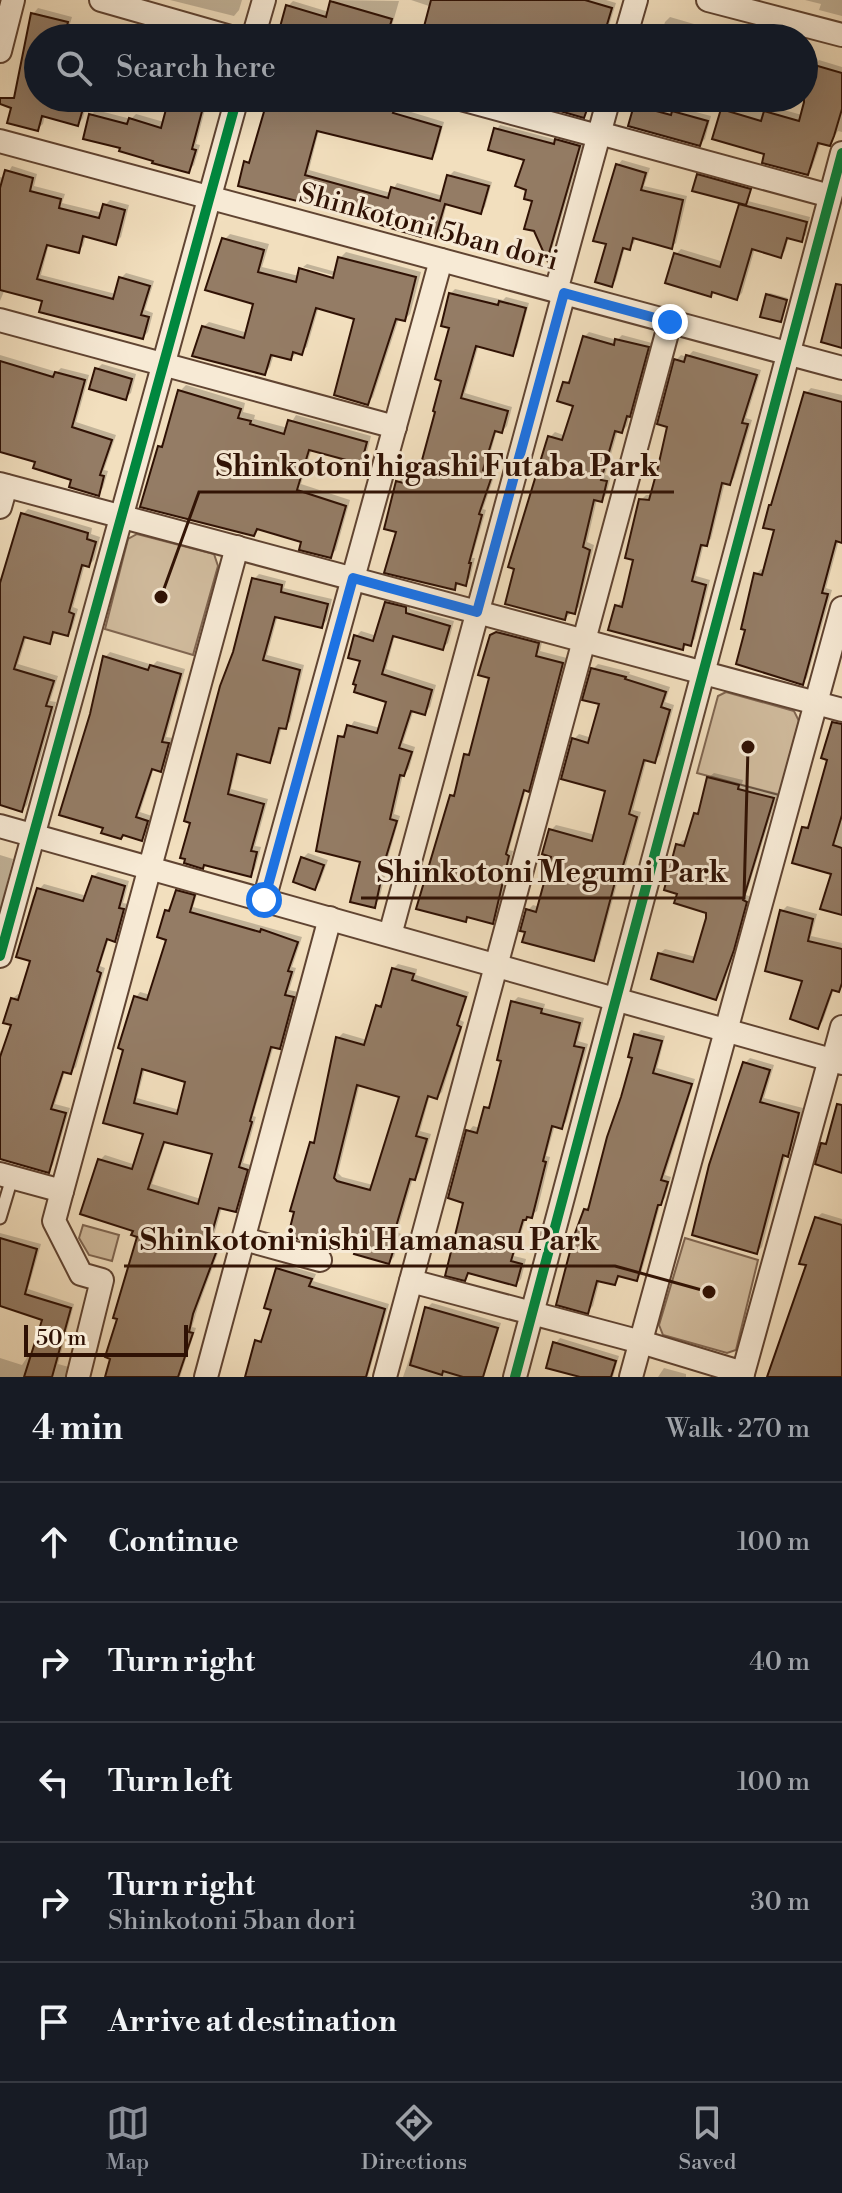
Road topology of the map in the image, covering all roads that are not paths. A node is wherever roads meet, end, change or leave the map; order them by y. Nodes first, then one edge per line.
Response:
1 (13, 0) edge
2 (101, 0) edge
3 (264, 0) edge
4 (636, 0) edge
5 (708, 0) edge
6 (185, 24) edge
7 (257, 24) edge
8 (629, 24) edge
9 (800, 24) edge
10 (818, 29) edge
11 (842, 35) edge
12 (0, 51) edge
13 (233, 112) edge
14 (512, 112) edge
15 (605, 112) edge
16 (599, 134) junction
17 (0, 141) edge
18 (842, 153) edge
19 (830, 196) junction
20 (211, 198) junction
21 (441, 260) junction
22 (560, 292) junction
23 (0, 320) edge
24 (670, 322) junction
25 (789, 354) junction
26 (164, 364) junction
27 (842, 368) edge
28 (395, 427) junction
29 (2, 492) edge
30 (121, 516) junction
31 (237, 547) junction
32 (353, 578) junction
33 (842, 608) edge
34 (477, 612) junction
35 (583, 641) junction
36 (703, 672) junction
37 (816, 703) junction
38 (842, 710) edge
39 (0, 826) edge
40 (33, 835) junction
41 (148, 867) junction
42 (264, 900) junction
43 (330, 918) junction
44 (390, 935) junction
45 (0, 956) edge
46 (495, 965) junction
47 (615, 999) junction
48 (842, 1027) edge
49 (726, 1030) junction
50 (835, 1061) edge
51 (6, 1176) edge
52 (62, 1191) junction
53 (0, 1218) edge
54 (244, 1239) junction
55 (320, 1260) dead end
56 (411, 1281) junction
57 (532, 1312) junction
58 (641, 1342) junction
59 (742, 1375) edge
60 (78, 1377) edge
61 (206, 1377) edge
62 (385, 1377) edge
63 (515, 1377) edge
64 (631, 1377) edge

1 - 12 street
2 - 6 street
3 - 7 street
4 - 8 street
5 - 9 street
10 - 11 street
13 - 20 street
14 - 16 street
15 - 16 street
16 - 19 street
16 - 22 street
17 - 20 street, Shinkotoni 5ban dori
18 - 19 street
19 - 25 street
20 - 21 street, Shinkotoni 5ban dori
20 - 26 street
21 - 22 street, Shinkotoni 5ban dori
21 - 28 street
22 - 24 street, Shinkotoni 5ban dori
22 - 34 street
23 - 26 street
24 - 25 street, Shinkotoni 5ban dori
24 - 35 street
25 - 27 street, Shinkotoni 5ban dori
25 - 36 street
26 - 28 street
26 - 30 street
28 - 32 street
29 - 30 street
30 - 31 street
30 - 40 street
31 - 32 street
31 - 41 street
32 - 34 street
32 - 42 street
33 - 37 street
34 - 35 street
34 - 44 street
35 - 36 street
35 - 46 street
36 - 37 street
36 - 47 street
37 - 38 street
37 - 49 street
39 - 40 street
40 - 41 street
40 - 45 street
41 - 42 street
41 - 52 street
42 - 43 street
43 - 44 street
43 - 54 street
44 - 46 street
46 - 47 street
46 - 56 street
47 - 49 street
47 - 57 street
48 - 50 street
49 - 50 street
49 - 58 street
50 - 59 street
51 - 52 street
51 - 53 lane
52 - 60 street
54 - 55 street
54 - 61 street
56 - 57 street
56 - 62 street
57 - 58 street
57 - 63 street
58 - 59 street
58 - 64 street

